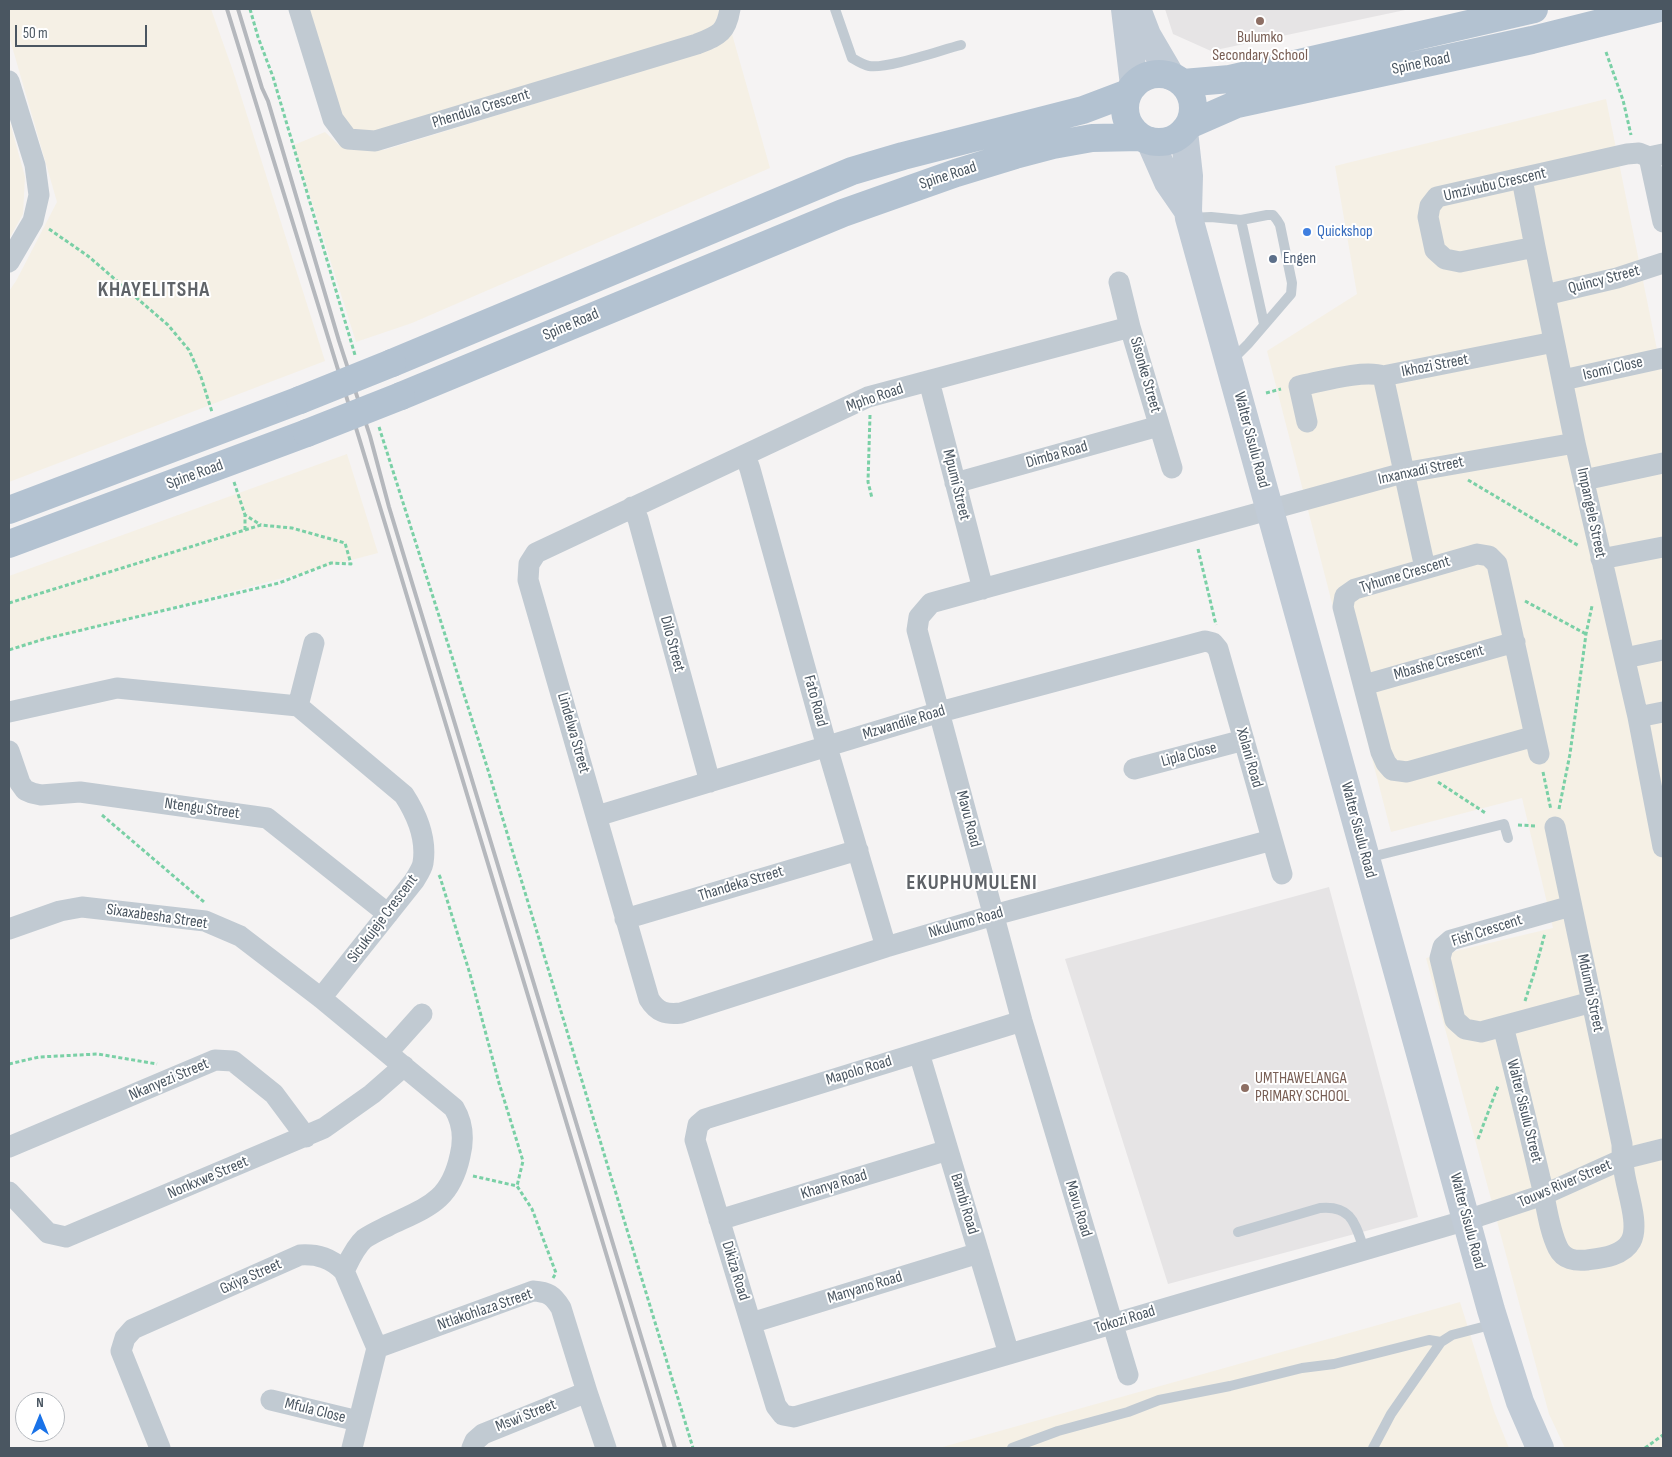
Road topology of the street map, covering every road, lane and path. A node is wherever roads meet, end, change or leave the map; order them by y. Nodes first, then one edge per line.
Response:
1 (250, 9) edge
2 (299, 9) edge
3 (730, 9) edge
4 (835, 9) edge
5 (1124, 9) edge
6 (1137, 9) edge
7 (1534, 9) edge
8 (1656, 9) edge
9 (961, 44) dead end
10 (1606, 52) dead end
11 (9, 80) edge
12 (1177, 80) junction
13 (1131, 89) junction
14 (1186, 128) junction
15 (1145, 139) junction
16 (1649, 155) edge
17 (1522, 179) junction
18 (1189, 215) junction
19 (1241, 220) junction
20 (33, 221) junction
21 (1663, 222) edge
22 (1535, 247) junction
23 (9, 262) edge
24 (1663, 263) edge
25 (1119, 282) dead end
26 (1545, 295) junction
27 (1264, 324) junction
28 (1130, 327) junction
29 (1554, 342) junction
30 (1663, 358) edge
31 (358, 363) dead end
32 (1230, 363) junction
33 (1383, 376) junction
34 (1562, 380) junction
35 (929, 381) junction
36 (868, 397) junction
37 (212, 412) dead end
38 (376, 419) dead end
39 (1307, 422) dead end
40 (1159, 426) junction
41 (1575, 443) junction
42 (745, 455) junction
43 (1663, 463) edge
44 (1443, 466) junction
45 (1172, 468) dead end
46 (1404, 473) junction
47 (1584, 480) junction
48 (234, 481) dead end
49 (955, 483) junction
50 (872, 498) dead end
51 (632, 507) junction
52 (1270, 509) junction
53 (9, 510) edge
54 (245, 515) junction
55 (261, 525) junction
56 (245, 530) junction
57 (1193, 530) junction
58 (9, 544) edge
59 (1663, 547) edge
60 (1601, 559) junction
61 (1425, 568) junction
62 (983, 589) junction
63 (1503, 590) junction
64 (9, 603) edge
65 (1592, 606) dead end
66 (1586, 634) junction
67 (1515, 642) junction
68 (314, 643) dead end
69 (1213, 643) junction
70 (9, 650) edge
71 (1663, 650) edge
72 (1625, 658) junction
73 (1364, 685) junction
74 (298, 706) junction
75 (9, 712) edge
76 (940, 712) junction
77 (1663, 712) edge
78 (1638, 717) junction
79 (1244, 740) junction
80 (1537, 745) junction
81 (828, 746) junction
82 (9, 751) edge
83 (1423, 768) junction
84 (1134, 769) dead end
85 (710, 782) junction
86 (80, 792) junction
87 (597, 816) junction
88 (1504, 824) junction
89 (1555, 827) junction
90 (1508, 838) dead end
91 (1272, 840) junction
92 (1663, 847) edge
93 (858, 850) junction
94 (1366, 858) junction
95 (423, 864) junction
96 (1282, 874) dead end
97 (1571, 906) junction
98 (1550, 912) junction
99 (388, 914) junction
100 (994, 915) junction
101 (625, 919) junction
102 (205, 921) junction
103 (9, 929) edge
104 (886, 947) junction
105 (321, 998) junction
106 (1592, 1002) junction
107 (662, 1012) joint
108 (422, 1014) dead end
109 (1022, 1021) junction
110 (1510, 1025) junction
111 (388, 1052) junction
112 (919, 1053) junction
113 (1510, 1054) junction
114 (9, 1064) edge
115 (404, 1066) junction
116 (189, 1071) junction
117 (698, 1125) joint
118 (306, 1137) junction
119 (1478, 1140) dead end
120 (9, 1147) edge
121 (1663, 1149) edge
122 (948, 1150) junction
123 (1623, 1159) junction
124 (457, 1171) junction
125 (517, 1186) junction
126 (9, 1192) edge
127 (1543, 1195) junction
128 (719, 1220) junction
129 (1467, 1220) junction
130 (1238, 1232) dead end
131 (1364, 1250) junction
132 (979, 1253) junction
133 (344, 1271) junction
134 (546, 1292) junction
135 (751, 1323) junction
136 (1112, 1324) junction
137 (1495, 1324) junction
138 (1441, 1342) junction
139 (378, 1348) junction
140 (1010, 1354) junction
141 (1128, 1374) dead end
142 (587, 1392) junction
143 (271, 1400) dead end
144 (783, 1415) joint
145 (358, 1422) junction
146 (1663, 1435) edge
147 (160, 1448) edge
148 (352, 1448) edge
149 (472, 1448) edge
150 (606, 1448) edge
151 (693, 1448) edge
152 (1012, 1448) edge
153 (1373, 1448) edge
154 (1540, 1448) edge
155 (1644, 1448) edge

1 - 31 path
2 - 3 street, Phendula Crescent
4 - 9 lane
5 - 13 street
6 - 12 street
7 - 12 main road, Spine Road
8 - 14 main road, Spine Road
10 - 16 path
11 - 20 street
12 - 13 main road, Spine Road
12 - 14 main road
13 - 15 main road
13 - 53 main road, Spine Road, bridge
14 - 15 main road, Spine Road
14 - 18 street, Walter Sisulu Road
15 - 18 street, Walter Sisulu Road
15 - 58 main road, Spine Road, bridge
16 - 17 street, Umzivubu Crescent
16 - 21 street
17 - 22 street, Impangele Street
17 - 22 street, Umzivubu Crescent
18 - 19 lane
18 - 32 street, Walter Sisulu Road
19 - 27 lane
19 - 27 lane
20 - 23 street
20 - 37 path
22 - 26 street, Impangele Street
24 - 26 street, Quincy Street
25 - 28 street, Sisonke Street
26 - 29 street, Impangele Street
27 - 32 lane
28 - 35 street, Mpho Road
28 - 40 street, Sisonke Street
29 - 33 street, Ikhozi Street
29 - 34 street, Impangele Street
30 - 34 street, Isomi Close
32 - 52 street, Walter Sisulu Road
33 - 39 street
33 - 46 street, Ikhozi Street
34 - 41 street, Impangele Street
35 - 36 street, Mpho Road
35 - 49 street, Mpumi Street
36 - 42 street, Mpho Road
36 - 50 path
38 - 151 path
40 - 45 street, Sisonke Street
40 - 49 street, Dimba Road
41 - 44 street, Inxanxadi Street
41 - 47 street, Impangele Street
42 - 51 street, Mpho Road
42 - 81 street, Fato Road
43 - 47 street
44 - 46 street, Inxanxadi Street
44 - 60 path
46 - 52 street, Inxanxadi Street
46 - 61 street, Ikhozi Street
47 - 60 street, Impangele Street
48 - 54 path
49 - 62 street, Mpumi Street
51 - 85 street, Dilo Street
51 - 87 street, Lindelwa Street
52 - 57 street, Mavu Road
52 - 94 street, Walter Sisulu Road
54 - 55 path
54 - 56 path
55 - 56 path
55 - 70 path
56 - 64 path
57 - 62 street, Mavu Road
57 - 69 path
59 - 60 street
60 - 72 street, Impangele Street
61 - 63 street, Tyhume Crescent
61 - 73 street, Tyhume Crescent
62 - 76 street, Mavu Road
63 - 66 path
63 - 67 street, Tyhume Crescent
65 - 66 path
66 - 89 path
67 - 73 street, Mbashe Crescent
67 - 80 street, Tyhume Crescent
68 - 74 street
69 - 76 street, Mzwandile Road
69 - 79 street, Xolani Road
71 - 72 street
72 - 78 street, Impangele Street
73 - 83 street, Tyhume Crescent
74 - 75 street
74 - 95 street, Sicukujeje Crescent
76 - 81 street, Mzwandile Road
76 - 100 street, Mavu Road
77 - 78 street
78 - 92 street, Impangele Street
79 - 84 street, Lipla Close
79 - 91 street, Xolani Road
80 - 83 street, Tyhume Crescent
80 - 89 path
81 - 85 street, Mzwandile Road
81 - 93 street, Fato Road
82 - 86 street, Ntengu Street
83 - 88 path
85 - 87 street, Mzwandile Road
86 - 99 street, Ntengu Street
86 - 102 path
87 - 101 street, Lindelwa Street
88 - 89 path
88 - 90 lane
88 - 94 lane
89 - 97 street, Mdumbi Street
91 - 96 street, Xolani Road
91 - 100 street, Nkulumo Road
93 - 101 street, Thandeka Street
93 - 104 street, Fato Road
94 - 129 street, Walter Sisulu Road
95 - 99 street, Sicukujeje Crescent
95 - 125 path
97 - 98 street, Fish Crescent
97 - 106 street, Mdumbi Street
98 - 110 path
98 - 110 street, Fish Crescent
99 - 105 street, Sicukujeje Crescent
100 - 104 street, Nkulumo Road
100 - 109 street, Mavu Road
101 - 107 street, Lindelwa Street
102 - 103 street, Sixaxabesha Street
102 - 105 street, Sixaxabesha Street
104 - 107 street, Nkulumo Road
105 - 111 street, Sixaxabesha Street
106 - 110 street, Fish Crescent
106 - 123 street, Mdumbi Street
108 - 111 street
109 - 112 street, Mapolo Road
109 - 136 street, Mavu Road
110 - 113 street, Walter Sisulu Street
111 - 115 street, Sixaxabesha Street
112 - 117 street, Mapolo Road
112 - 122 street, Bambi Road
113 - 119 path
113 - 127 street, Walter Sisulu Street
114 - 116 path
115 - 118 street, Nonkxwe Street
115 - 124 street, Sixaxabesha Street
116 - 118 street, Nkanyezi Street
116 - 120 street, Nkanyezi Street
117 - 128 street, Dikiza Road
118 - 126 street, Nonkxwe Street
121 - 123 street, Touws River Street
122 - 128 street, Khanya Road
122 - 132 street, Bambi Road
123 - 127 street, Touws River Street
123 - 127 street, Mdumbi Street
124 - 125 path
124 - 133 street
125 - 134 path
127 - 129 street, Touws River Street
128 - 135 street, Dikiza Road
129 - 131 street, Tokozi Road
129 - 137 street, Walter Sisulu Road
130 - 131 lane
131 - 136 street, Tokozi Road
132 - 135 street, Manyano Road
132 - 140 street, Bambi Road
133 - 139 street
133 - 147 street, Gxiya Street
134 - 139 street, Ntlakohlaza Street
134 - 142 street, Ntlakohlaza Street
135 - 144 street, Dikiza Road
136 - 140 street, Tokozi Road
136 - 141 street, Mavu Road
137 - 138 lane
137 - 154 street, Walter Sisulu Road
138 - 152 lane
138 - 153 lane
139 - 145 street
140 - 144 street, Tokozi Road
142 - 149 street, Mswi Street
142 - 150 street, Ntlakohlaza Street
143 - 145 street, Mfula Close
145 - 148 street
146 - 155 path

